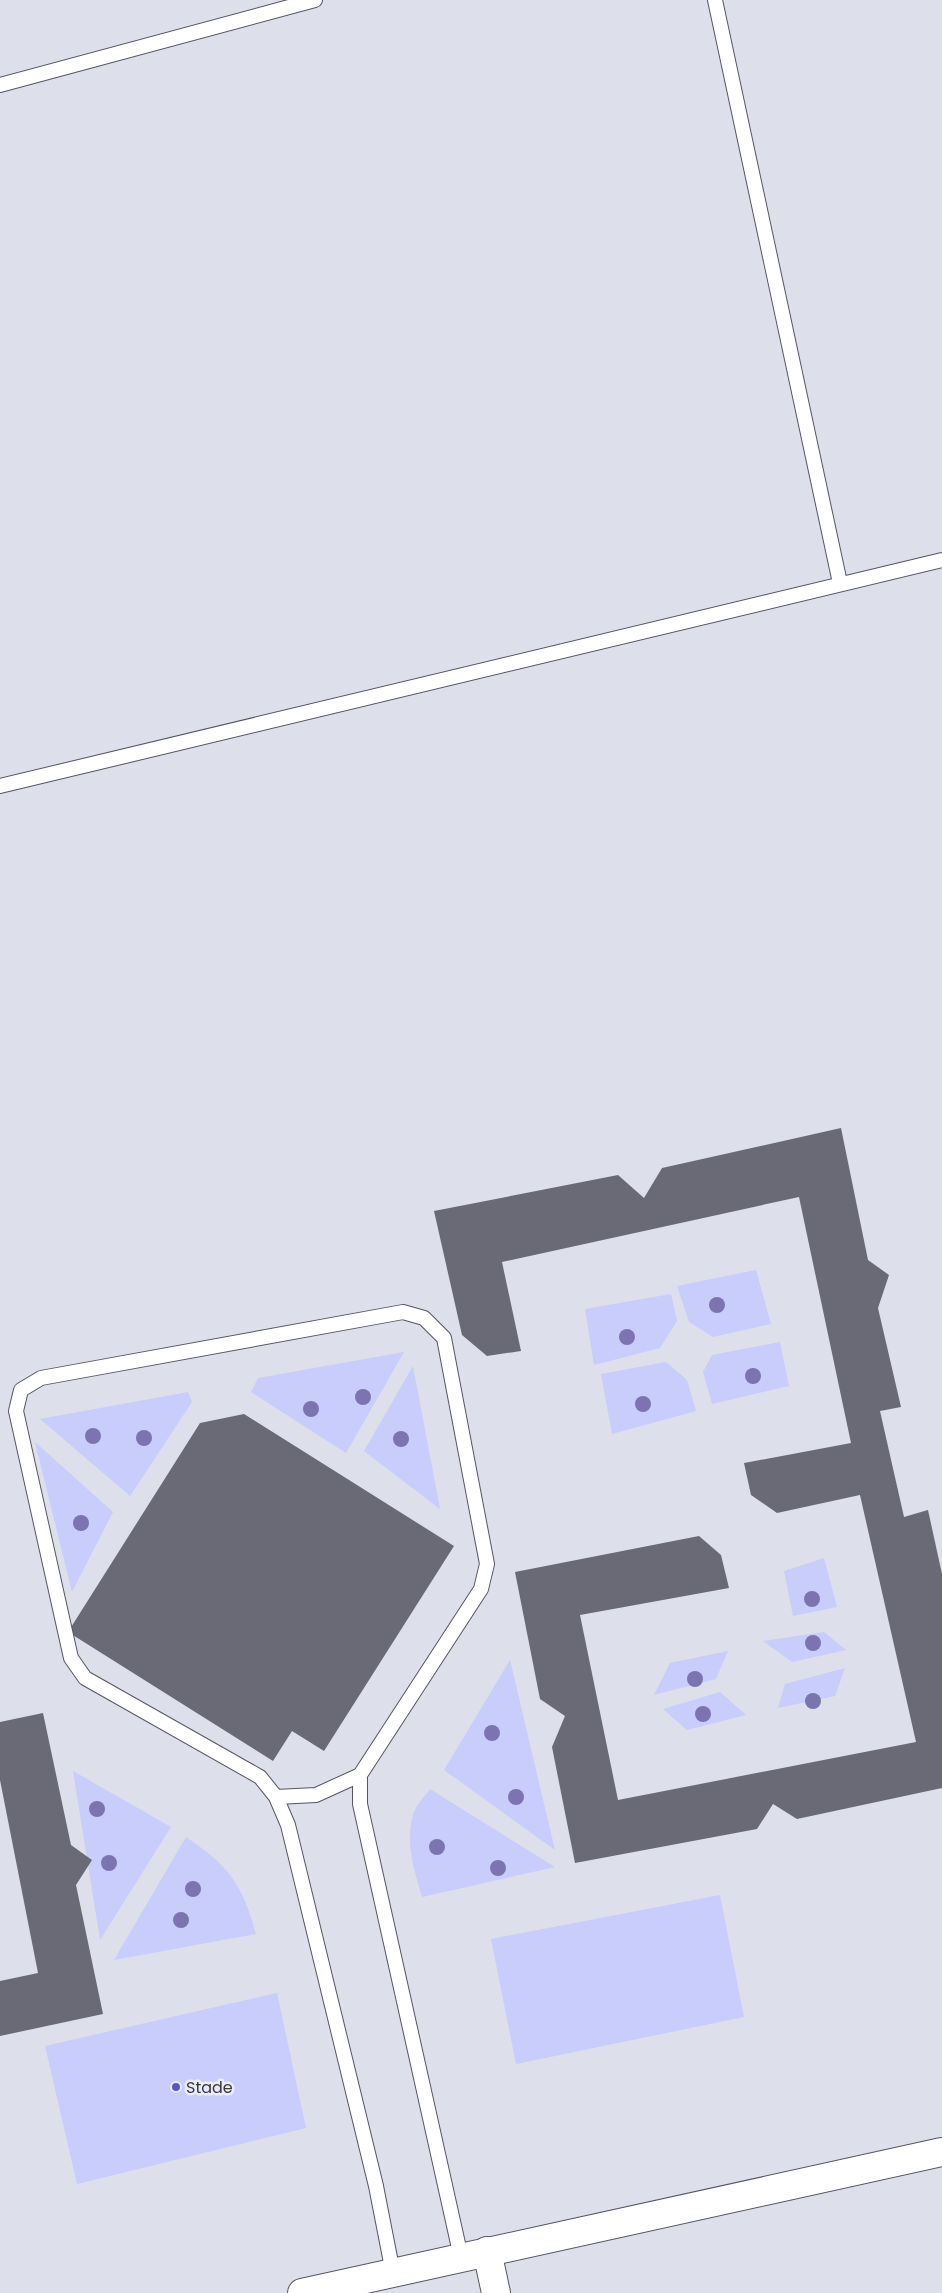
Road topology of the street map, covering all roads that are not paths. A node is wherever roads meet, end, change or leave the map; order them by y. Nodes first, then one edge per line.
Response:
1 (315, 0) edge
2 (715, 0) edge
3 (0, 85) edge
4 (942, 560) edge
5 (840, 583) junction
6 (0, 786) edge
7 (360, 1775) junction
8 (276, 1797) junction
9 (942, 2152) edge
10 (487, 2251) junction
11 (461, 2257) junction
12 (393, 2273) junction
13 (302, 2293) edge
14 (496, 2293) edge

1 - 3 lane
2 - 5 lane
4 - 5 lane
5 - 6 lane
7 - 8 lane
7 - 8 lane
7 - 11 lane
8 - 12 lane
9 - 10 street
10 - 11 street
10 - 14 street
11 - 12 street
12 - 13 street

